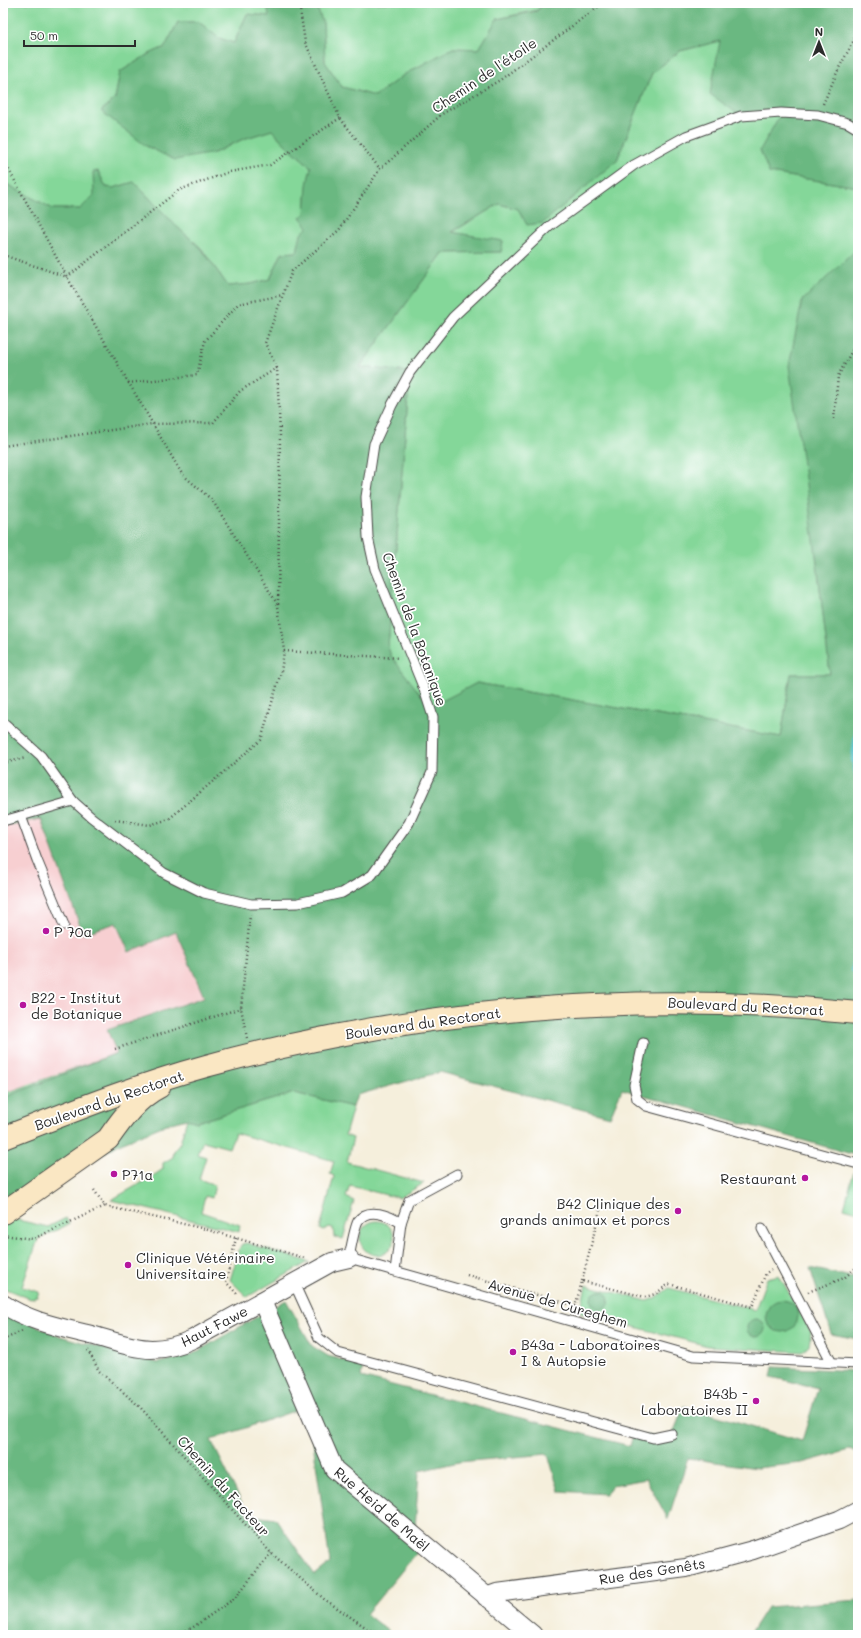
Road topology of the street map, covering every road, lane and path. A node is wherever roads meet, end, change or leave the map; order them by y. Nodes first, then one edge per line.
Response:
1 (299, 3) edge
2 (603, 3) edge
3 (858, 33) edge
4 (818, 115) junction
5 (340, 118) junction
6 (858, 129) edge
7 (3, 159) edge
8 (380, 169) junction
9 (3, 255) edge
10 (67, 277) junction
11 (283, 294) junction
12 (858, 340) edge
13 (278, 368) junction
14 (128, 383) junction
15 (834, 419) dead end
16 (152, 424) junction
17 (3, 446) edge
18 (278, 606) junction
19 (284, 651) junction
20 (412, 658) junction
21 (3, 722) edge
22 (40, 756) junction
23 (3, 763) edge
24 (73, 801) junction
25 (21, 816) junction
26 (90, 817) junction
27 (3, 821) edge
28 (251, 904) junction
29 (64, 925) dead end
30 (241, 1008) junction
31 (858, 1013) edge
32 (248, 1041) dead end
33 (643, 1043) dead end
34 (115, 1049) dead end
35 (204, 1067) junction
36 (3, 1138) edge
37 (858, 1164) edge
38 (457, 1174) dead end
39 (94, 1190) dead end
40 (105, 1206) junction
41 (601, 1206) dead end
42 (3, 1213) edge
43 (401, 1223) junction
44 (762, 1229) dead end
45 (3, 1235) edge
46 (9, 1236) junction
47 (3, 1238) edge
48 (236, 1238) junction
49 (349, 1258) junction
50 (780, 1265) junction
51 (858, 1266) edge
52 (323, 1268) junction
53 (394, 1271) junction
54 (467, 1275) dead end
55 (582, 1281) junction
56 (226, 1282) dead end
57 (294, 1283) junction
58 (796, 1296) junction
59 (262, 1301) junction
60 (3, 1304) edge
61 (576, 1306) junction
62 (572, 1321) junction
63 (76, 1331) junction
64 (832, 1363) junction
65 (858, 1364) edge
66 (672, 1434) dead end
67 (858, 1510) edge
68 (271, 1553) junction
69 (486, 1596) junction
70 (175, 1635) edge
71 (378, 1635) edge
72 (533, 1635) edge

1 - 5 path
2 - 8 path, Chemin de l'étoile
3 - 4 path
4 - 6 lane, Chemin de la Botanique
4 - 20 lane, Chemin de la Botanique
5 - 8 path
5 - 10 path
7 - 10 path
8 - 11 path, Chemin de l'étoile
9 - 10 path
10 - 14 path
11 - 13 path, Chemin de l'étoile
11 - 14 path
12 - 15 path
13 - 16 path
13 - 18 path
14 - 16 path
16 - 17 path
16 - 18 path
18 - 19 path
19 - 20 path
19 - 26 path
20 - 28 lane, Chemin de la Botanique
21 - 22 lane, Chemin de la Botanique
22 - 23 path
22 - 24 lane, Chemin de la Botanique
24 - 25 lane
24 - 26 lane, Chemin de la Botanique
25 - 27 lane
25 - 29 lane
26 - 28 lane, Chemin de la Botanique
28 - 30 path
30 - 32 path
30 - 34 path
31 - 35 main road, Boulevard du Rectorat
33 - 37 lane
35 - 36 main road, Boulevard du Rectorat
35 - 42 main road
38 - 43 lane
39 - 40 path
40 - 46 path
40 - 48 path
41 - 55 path
43 - 49 lane
43 - 53 lane
44 - 50 lane
45 - 46 path
46 - 47 path
48 - 52 path
48 - 56 path
49 - 52 street, Haut Fawe
49 - 53 lane, Avenue de Cureghem
50 - 55 path
50 - 58 lane
51 - 58 path
52 - 57 street, Haut Fawe
53 - 62 lane, Avenue de Cureghem
54 - 61 path
55 - 61 path
57 - 59 street, Haut Fawe
57 - 66 lane
58 - 64 lane
59 - 63 street, Haut Fawe
59 - 69 street, Rue Heid de Maël
60 - 63 street, Haut Fawe
61 - 62 path
62 - 64 lane, Avenue de Cureghem
63 - 68 path, Chemin du Facteur
64 - 65 lane, Avenue de Cureghem
67 - 69 street, Rue des Genêts
68 - 70 path
68 - 71 path, Chemin du Facteur
69 - 72 street, Rue Heid de Maël

